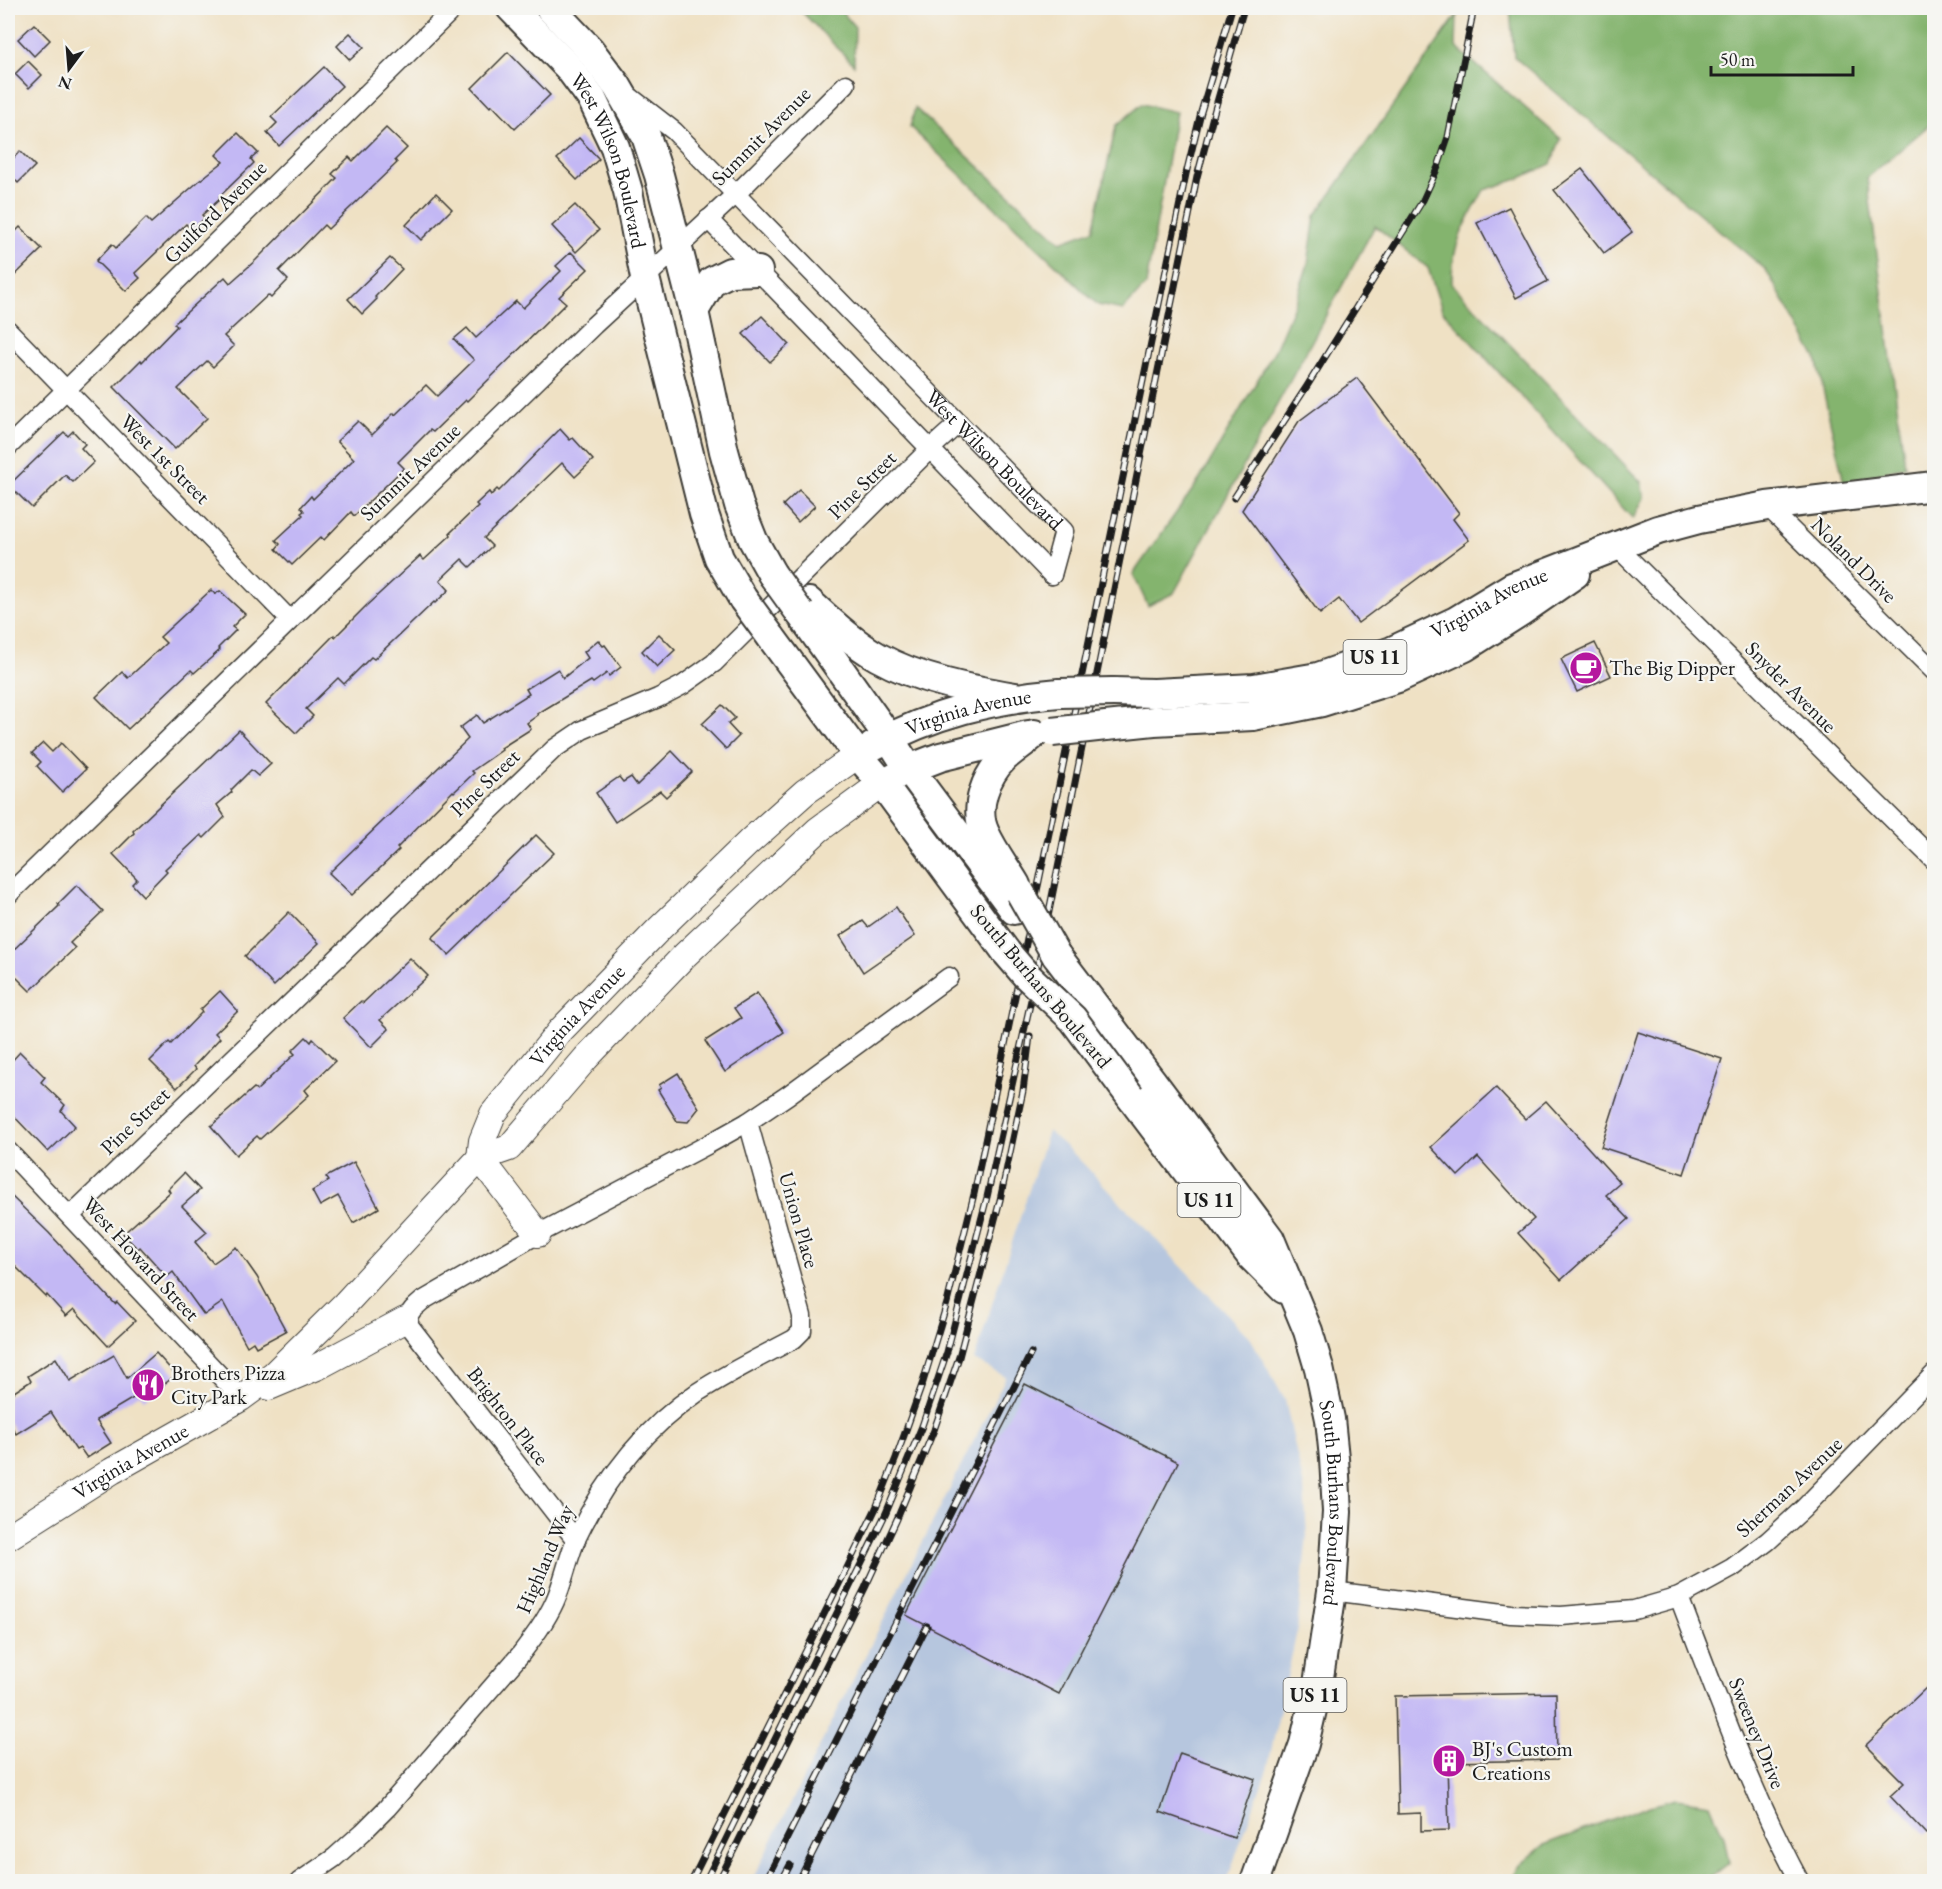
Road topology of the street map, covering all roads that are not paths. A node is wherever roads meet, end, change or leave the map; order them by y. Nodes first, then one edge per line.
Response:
1 (454, 8) edge
2 (511, 8) edge
3 (550, 8) edge
4 (846, 84) dead end
5 (617, 86) junction
6 (736, 194) junction
7 (708, 219) junction
8 (678, 248) junction
9 (758, 271) junction
10 (645, 278) junction
11 (694, 311) junction
12 (8, 330) edge
13 (66, 391) junction
14 (959, 423) junction
15 (8, 447) edge
16 (930, 449) junction
17 (1935, 486) edge
18 (1767, 506) junction
19 (1616, 546) junction
20 (804, 608) junction
21 (290, 620) junction
22 (1935, 671) edge
23 (1015, 696) junction
24 (1043, 733) junction
25 (889, 738) junction
26 (858, 755) junction
27 (909, 769) junction
28 (882, 783) junction
29 (1935, 860) edge
30 (8, 895) edge
31 (1017, 901) junction
32 (950, 977) dead end
33 (1141, 1088) junction
34 (748, 1122) junction
35 (8, 1151) edge
36 (480, 1158) junction
37 (70, 1216) junction
38 (538, 1234) junction
39 (405, 1320) junction
40 (802, 1331) joint
41 (1935, 1374) edge
42 (241, 1398) junction
43 (8, 1537) edge
44 (576, 1540) junction
45 (1332, 1592) junction
46 (1679, 1598) junction
47 (298, 1881) edge
48 (1256, 1881) edge
49 (1800, 1881) edge

1 - 13 street, Guilford Avenue
2 - 10 main road, West Wilson Boulevard
3 - 5 main road, West Wilson Boulevard
4 - 6 street, Summit Avenue
5 - 6 street, West Wilson Boulevard
5 - 8 main road, West Wilson Boulevard
6 - 7 street, Summit Avenue
6 - 14 street, West Wilson Boulevard
7 - 8 street, Summit Avenue
7 - 9 street, West Wilson Boulevard
8 - 10 street, Summit Avenue
8 - 11 main road, West Wilson Boulevard
9 - 11 main road
9 - 16 street, West Wilson Boulevard
10 - 21 street, Summit Avenue
10 - 26 main road, West Wilson Boulevard, bridge
11 - 20 main road, West Wilson Boulevard
12 - 13 street, West 1st Street
13 - 15 street, Guilford Avenue
13 - 21 street, West 1st Street
14 - 16 street, Pine Street
14 - 16 street, West Wilson Boulevard
16 - 37 street, Pine Street
17 - 18 main road, Virginia Avenue / US 11
18 - 19 main road, Virginia Avenue / US 11
18 - 22 street, Noland Drive
19 - 23 main road, Virginia Avenue / US 11, bridge
19 - 24 main road, Virginia Avenue / US 11, bridge
19 - 29 street, Snyder Avenue
20 - 23 main road
20 - 25 main road
21 - 30 street, Summit Avenue
23 - 25 main road, Virginia Avenue / US 11
24 - 27 main road, Virginia Avenue
24 - 31 main road
25 - 26 main road, Virginia Avenue / US 11
25 - 27 main road
26 - 28 main road, South Burhans Boulevard / US 11
26 - 36 main road, Virginia Avenue
27 - 28 main road, Virginia Avenue
27 - 31 main road, South Burhans Boulevard
28 - 33 main road, South Burhans Boulevard / US 11, bridge
28 - 36 main road, Virginia Avenue
31 - 33 main road, South Burhans Boulevard / US 11, bridge
32 - 34 street
33 - 45 main road, South Burhans Boulevard / US 11
34 - 38 street
34 - 40 street, Union Place
35 - 37 street, West Howard Street
36 - 38 main road
36 - 42 main road, Virginia Avenue
37 - 42 street, West Howard Street
38 - 39 street
39 - 42 main road
39 - 44 street, Brighton Place
40 - 44 street, Highland Way
41 - 46 street, Sherman Avenue
42 - 43 main road, Virginia Avenue
44 - 47 street, Highland Way
45 - 46 street, Sherman Avenue
45 - 48 main road, South Burhans Boulevard / US 11
46 - 49 street, Sweeney Drive

